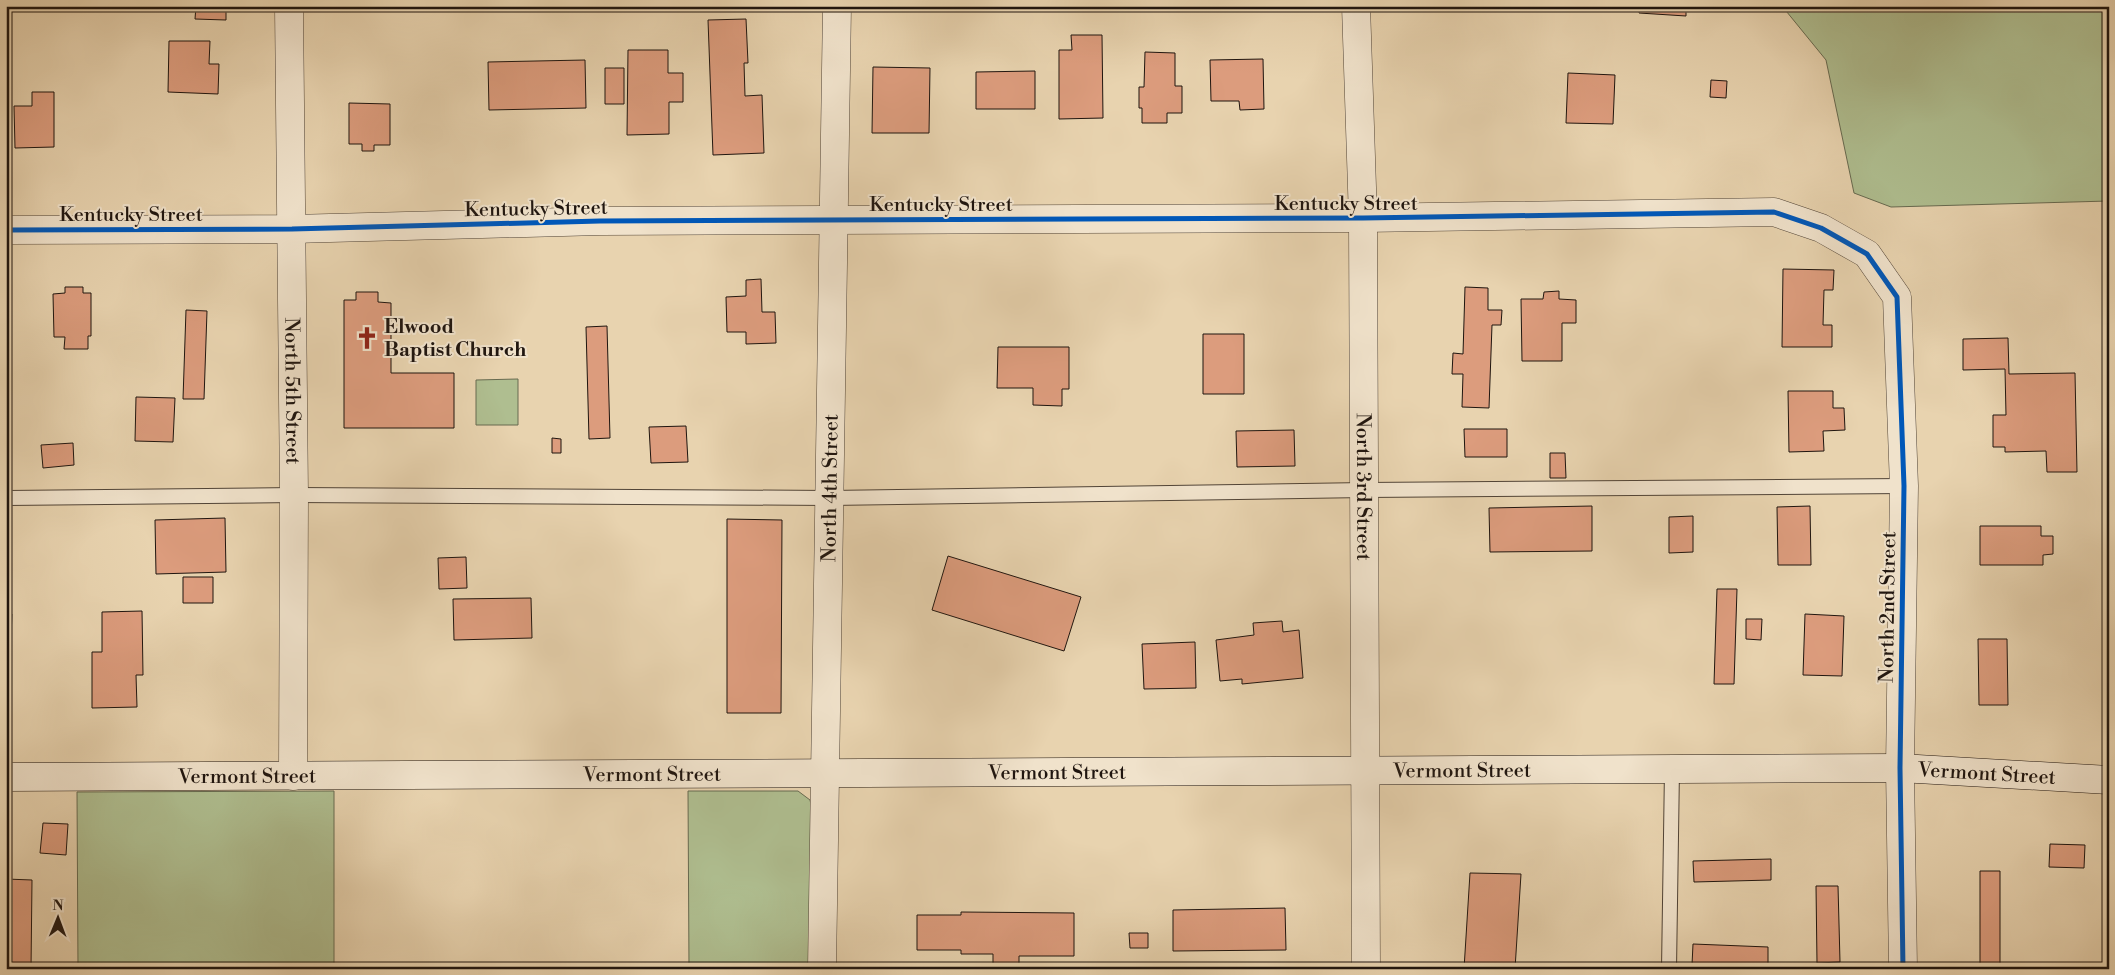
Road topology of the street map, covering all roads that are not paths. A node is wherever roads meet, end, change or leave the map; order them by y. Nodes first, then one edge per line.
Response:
1 (289, 6) edge
2 (837, 6) edge
3 (1356, 6) edge
4 (1363, 218) junction
5 (835, 219) junction
6 (292, 229) junction
7 (6, 230) edge
8 (1867, 254) joint
9 (1904, 486) junction
10 (1365, 490) junction
11 (294, 495) junction
12 (6, 498) edge
13 (830, 498) junction
14 (1900, 768) junction
15 (1672, 769) junction
16 (1365, 771) junction
17 (825, 773) junction
18 (293, 776) junction
19 (6, 777) edge
20 (2109, 780) edge
21 (822, 969) edge
22 (1366, 969) edge
23 (1668, 969) edge
24 (1903, 969) edge

1 - 6 street, North 5th Street
2 - 5 street, North 4th Street
3 - 4 street, North 3rd Street
4 - 5 street, Kentucky Street
4 - 8 street, Kentucky Street
4 - 10 street, North 3rd Street
5 - 6 street, Kentucky Street
5 - 13 street, North 4th Street
6 - 7 street, Kentucky Street
6 - 11 street, North 5th Street
8 - 9 street, North 2nd Street
9 - 10 lane
9 - 14 street, North 2nd Street
10 - 13 lane
10 - 16 street, North 3rd Street
11 - 12 lane
11 - 13 lane
11 - 18 street, North 5th Street
13 - 17 street, North 4th Street
14 - 15 street, Vermont Street
14 - 20 street, Vermont Street
14 - 24 street, North 2nd Street
15 - 16 street, Vermont Street
15 - 23 lane
16 - 17 street, Vermont Street
16 - 22 street, North 3rd Street
17 - 18 street, Vermont Street
17 - 21 street, North 4th Street
18 - 19 street, Vermont Street

